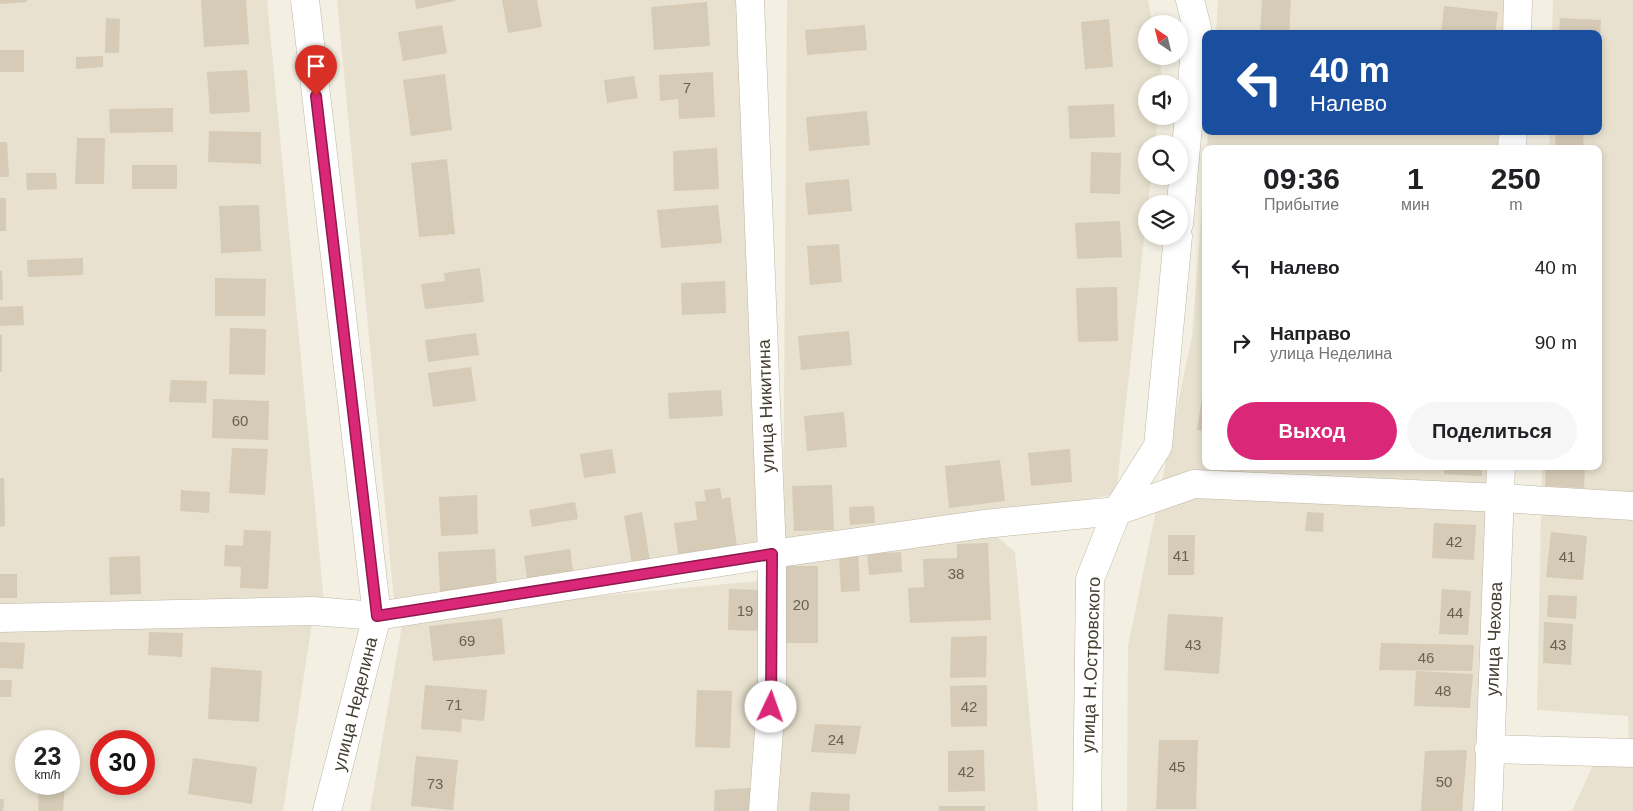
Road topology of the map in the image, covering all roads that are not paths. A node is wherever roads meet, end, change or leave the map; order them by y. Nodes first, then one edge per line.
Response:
1 (305, 0) edge
2 (750, 0) edge
3 (1190, 0) edge
4 (1518, 0) edge
5 (1517, 30) edge
6 (1182, 195) edge
7 (1177, 245) edge
8 (1501, 470) edge
9 (1500, 498) junction
10 (1633, 506) edge
11 (1117, 511) junction
12 (772, 554) junction
13 (377, 616) junction
14 (0, 618) edge
15 (1489, 749) junction
16 (1633, 753) edge
17 (327, 811) edge
18 (763, 811) edge
19 (1087, 811) edge
20 (1488, 811) edge

1 - 13 street, улица Неделина
2 - 12 street, улица Никитина
3 - 6 street
4 - 5 street
7 - 11 street, улица Н.Островского
8 - 9 street, улица Чехова
9 - 10 street
9 - 11 street
9 - 15 street, улица Чехова
11 - 12 street
11 - 19 street, улица Н.Островского
12 - 13 street
12 - 18 street, улица Никитина
13 - 14 street
13 - 17 street, улица Неделина
15 - 16 street
15 - 20 street, улица Чехова

